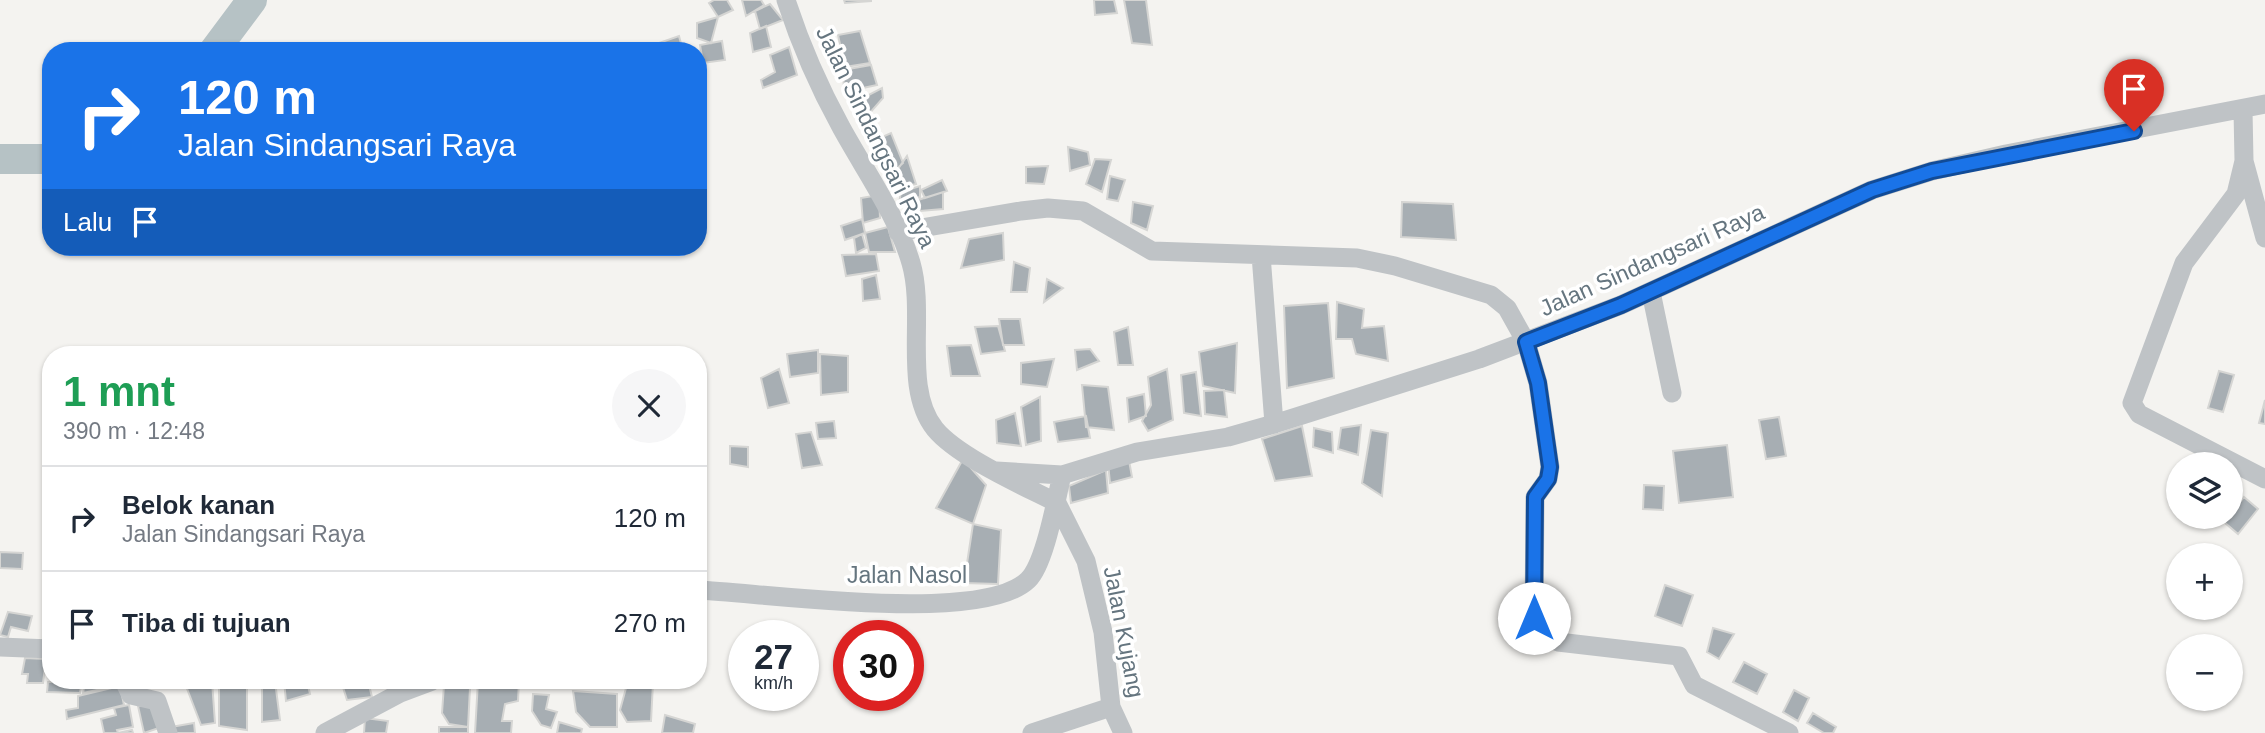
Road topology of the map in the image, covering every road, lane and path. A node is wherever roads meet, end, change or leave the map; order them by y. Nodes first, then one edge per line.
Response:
1 (786, 0) edge
2 (2265, 104) edge
3 (2243, 110) junction
4 (2244, 161) junction
5 (898, 232) junction
6 (2265, 238) edge
7 (1261, 255) junction
8 (1651, 292) junction
9 (1526, 342) junction
10 (1672, 393) dead end
11 (1274, 424) junction
12 (996, 471) junction
13 (1062, 475) junction
14 (2265, 479) edge
15 (1057, 503) junction
16 (707, 591) edge
17 (1534, 618) dead end
18 (1558, 642) dead end
19 (0, 647) edge
20 (42, 649) edge
21 (128, 689) edge
22 (411, 689) edge
23 (1111, 707) junction
24 (168, 733) edge
25 (324, 733) edge
26 (1032, 733) edge
27 (1123, 733) edge
28 (1789, 733) edge

1 - 5 street, Jalan Sindangsari Raya
2 - 3 street, Jalan Sindangsari Raya
3 - 4 street
3 - 8 street, Jalan Sindangsari Raya
4 - 6 street
4 - 14 street
5 - 7 street
5 - 12 street, Jalan Sindangsari Raya
7 - 9 street
7 - 11 street
8 - 9 street, Jalan Sindangsari Raya
8 - 10 street
9 - 11 street, Jalan Sindangsari Raya
9 - 17 street
11 - 13 street, Jalan Sindangsari Raya
12 - 13 street, Jalan Sindangsari Raya
12 - 15 street, Jalan Sindangsari Raya
13 - 15 street
15 - 16 street, Jalan Nasol
15 - 23 street, Jalan Kujang
18 - 28 street
19 - 20 street
21 - 24 street
22 - 25 street
23 - 26 street
23 - 27 street, Jalan Kujang

